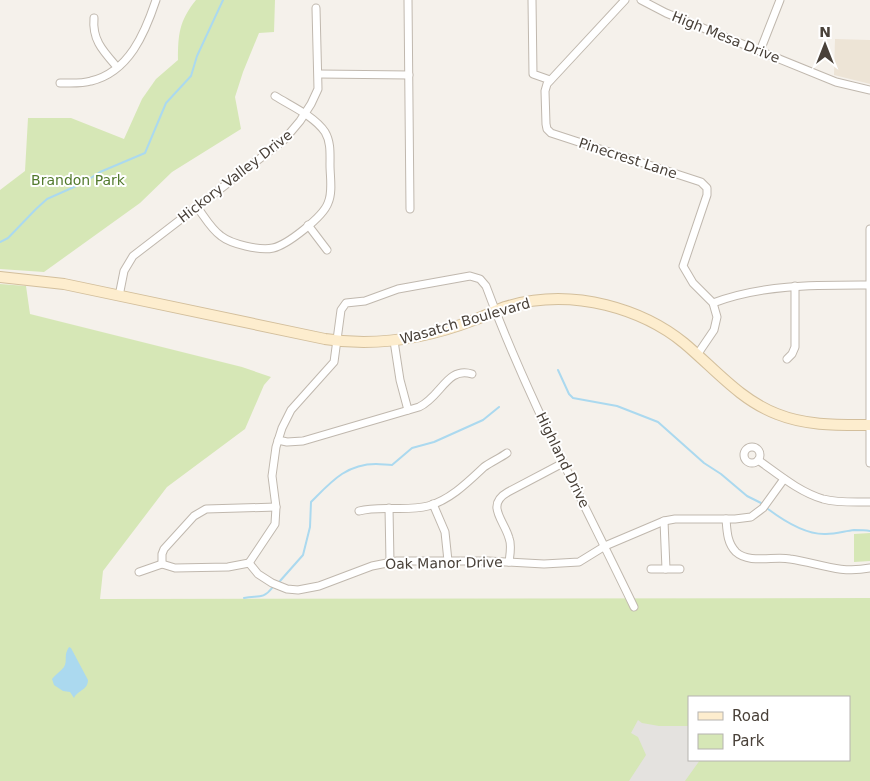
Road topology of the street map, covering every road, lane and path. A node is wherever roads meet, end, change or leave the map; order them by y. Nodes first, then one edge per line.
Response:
1 (156, 0) edge
2 (408, 0) edge
3 (532, 0) edge
4 (624, 0) edge
5 (641, 0) edge
6 (780, 0) edge
7 (316, 8) dead end
8 (94, 18) dead end
9 (760, 51) junction
10 (117, 67) junction
11 (318, 74) junction
12 (408, 75) junction
13 (550, 80) junction
14 (60, 83) dead end
15 (870, 90) edge
16 (275, 96) dead end
17 (305, 114) junction
18 (197, 207) junction
19 (410, 209) dead end
20 (308, 225) junction
21 (870, 229) edge
22 (327, 250) dead end
23 (0, 277) edge
24 (870, 285) edge
25 (795, 286) junction
26 (119, 296) junction
27 (713, 303) junction
28 (496, 310) junction
29 (338, 341) junction
30 (394, 341) junction
31 (870, 353) edge
32 (697, 355) junction
33 (787, 359) dead end
34 (472, 374) dead end
35 (408, 410) junction
36 (870, 425) edge
37 (278, 440) junction
38 (507, 453) dead end
39 (758, 460) dead end
40 (563, 463) junction
41 (870, 463) edge
42 (784, 479) junction
43 (870, 502) edge
44 (433, 504) junction
45 (276, 507) junction
46 (389, 508) junction
47 (359, 511) dead end
48 (726, 520) junction
49 (664, 521) junction
50 (605, 546) junction
51 (448, 561) junction
52 (390, 562) junction
53 (509, 562) junction
54 (249, 563) junction
55 (162, 564) junction
56 (870, 568) edge
57 (651, 569) dead end
58 (666, 569) junction
59 (680, 569) dead end
60 (139, 572) dead end
61 (634, 607) dead end

1 - 10 street
2 - 12 street
3 - 13 street
4 - 13 street
5 - 9 street, High Mesa Drive
6 - 9 street
7 - 11 street, Hickory Valley Drive
8 - 10 street
9 - 15 street, High Mesa Drive
10 - 14 street
11 - 12 street
11 - 17 street, Hickory Valley Drive
12 - 19 street
13 - 27 street, Pinecrest Lane
16 - 17 street
17 - 18 street, Hickory Valley Drive
17 - 20 street
18 - 20 street
18 - 26 street, Hickory Valley Drive
20 - 22 street
21 - 24 street
23 - 26 main road, Wasatch Boulevard
24 - 25 street
24 - 31 street
25 - 27 street
25 - 33 street
26 - 29 main road, Wasatch Boulevard
27 - 32 street
28 - 29 street, Highland Drive
28 - 30 main road, Wasatch Boulevard
28 - 32 main road, Wasatch Boulevard
28 - 40 street, Highland Drive
29 - 30 main road, Wasatch Boulevard
29 - 37 street
30 - 35 street
31 - 36 street
32 - 36 main road, Wasatch Boulevard
34 - 35 street
35 - 37 street
36 - 41 street
37 - 45 street
38 - 44 street
39 - 42 street
40 - 50 street, Highland Drive
40 - 53 street
42 - 43 street
42 - 48 street, Oak Manor Drive
44 - 46 street
44 - 51 street
45 - 54 street
45 - 55 street
46 - 47 street
46 - 52 street
48 - 49 street, Oak Manor Drive
48 - 56 street
49 - 50 street, Oak Manor Drive
49 - 58 street
50 - 53 street, Oak Manor Drive
50 - 61 street, Highland Drive
51 - 52 street, Oak Manor Drive
51 - 53 street, Oak Manor Drive
52 - 54 street, Oak Manor Drive
54 - 55 street
55 - 60 street
57 - 58 street
58 - 59 street

